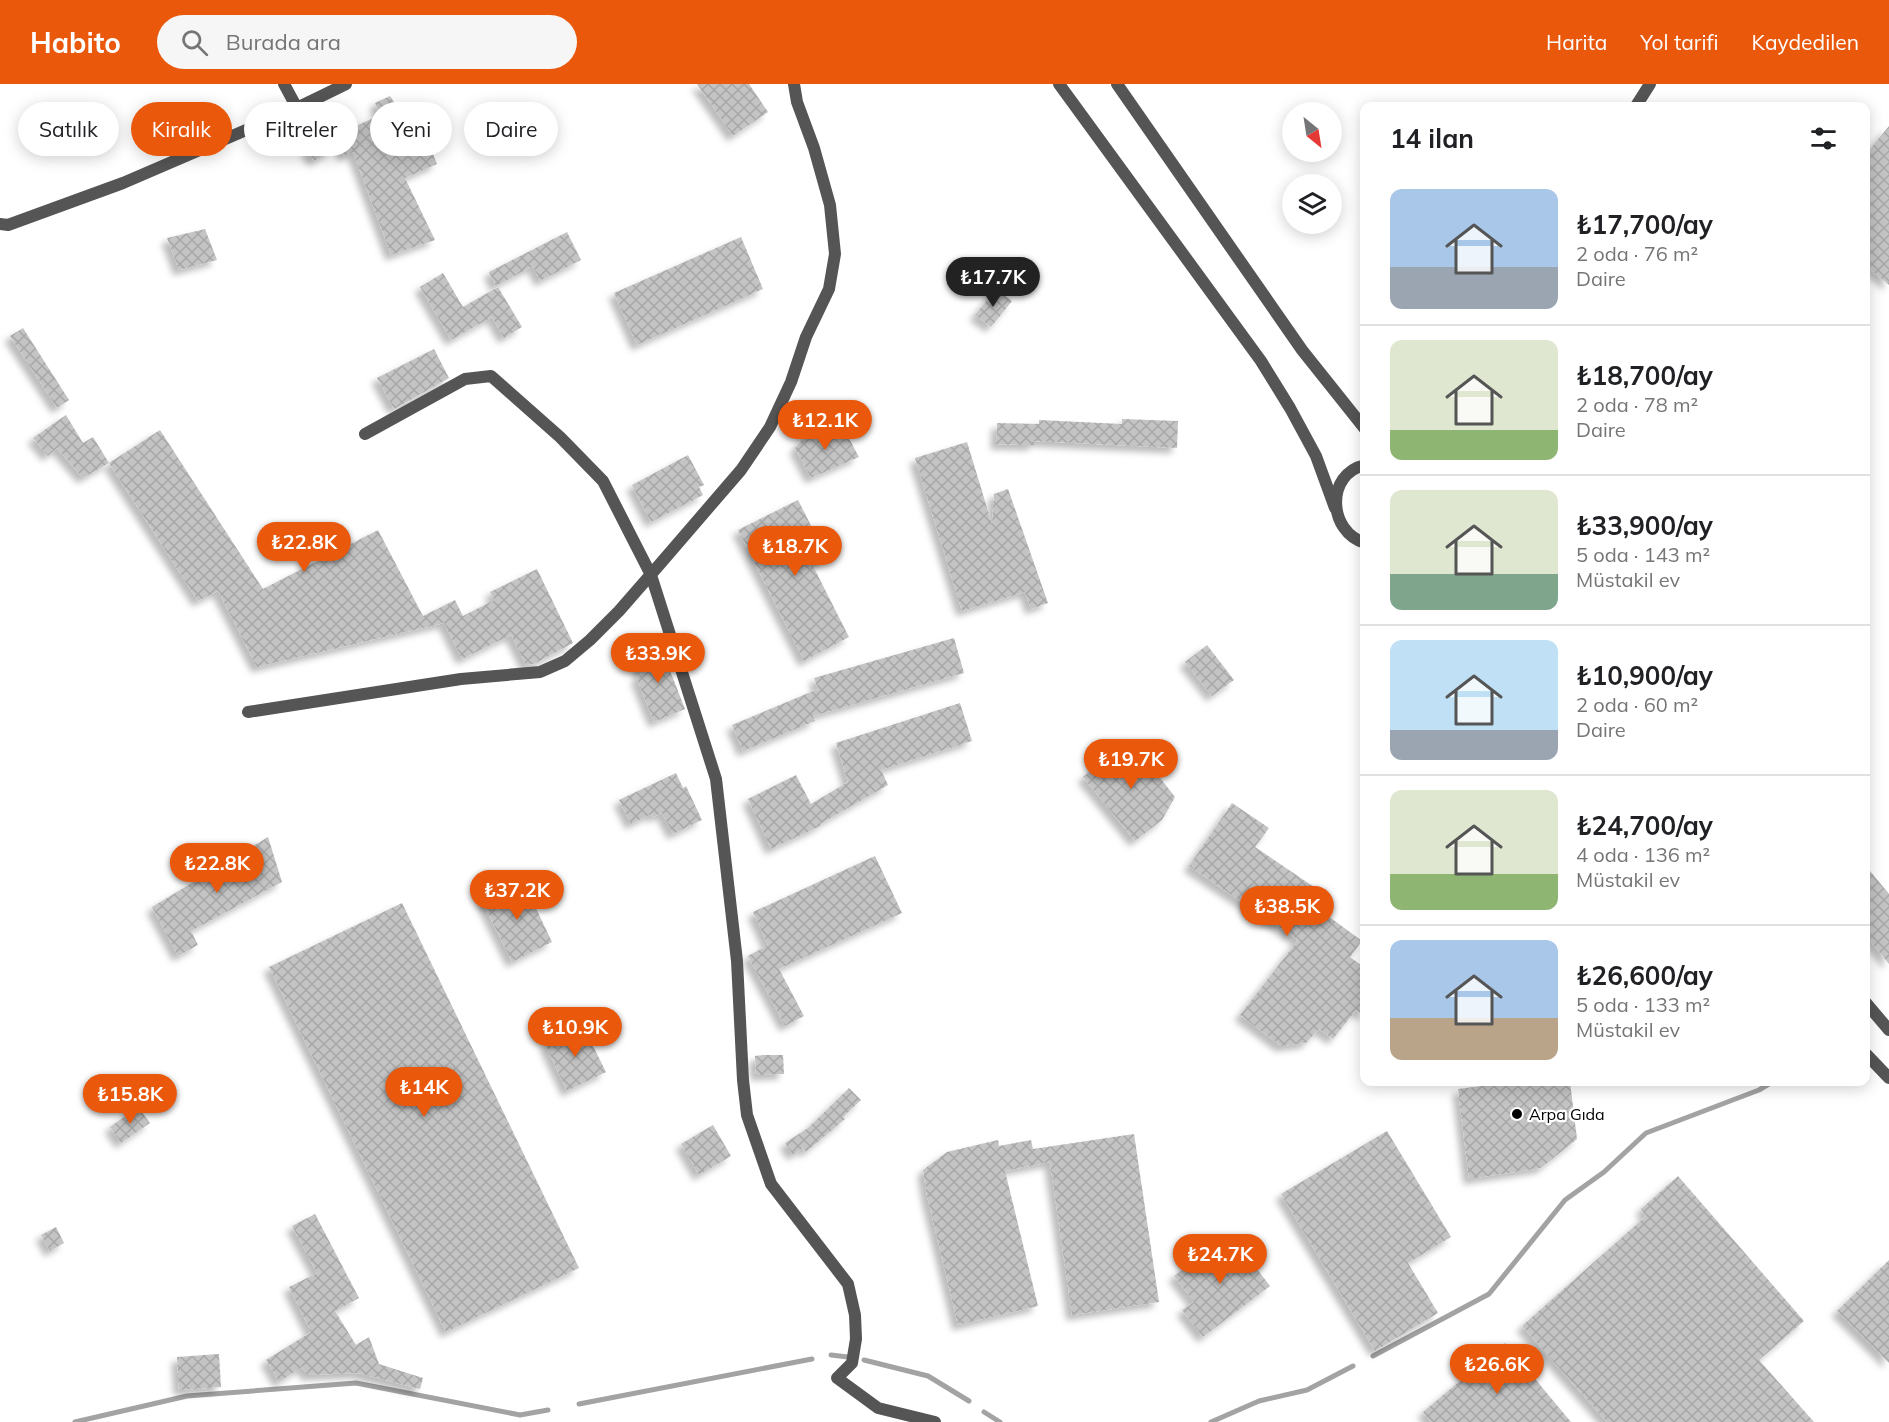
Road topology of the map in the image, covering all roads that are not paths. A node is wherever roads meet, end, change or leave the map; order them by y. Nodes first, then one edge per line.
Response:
1 (284, 84) edge
2 (345, 84) edge
3 (794, 84) edge
4 (1059, 84) edge
5 (1117, 84) edge
6 (1650, 84) edge
7 (294, 102) edge
8 (309, 102) edge
9 (1639, 102) edge
10 (244, 131) edge
11 (0, 224) edge
12 (1360, 423) edge
13 (365, 434) dead end
14 (1360, 468) edge
15 (1335, 508) junction
16 (1360, 540) edge
17 (651, 575) junction
18 (248, 712) dead end
19 (1870, 1008) edge
20 (1889, 1029) edge
21 (1870, 1058) edge
22 (1889, 1078) edge
23 (935, 1422) edge

1 - 7 street
2 - 8 street
3 - 17 street
4 - 15 street
5 - 12 street
6 - 9 street
10 - 11 street
13 - 17 street
14 - 15 street
15 - 16 street
17 - 18 street
17 - 23 street
19 - 20 street
21 - 22 street

